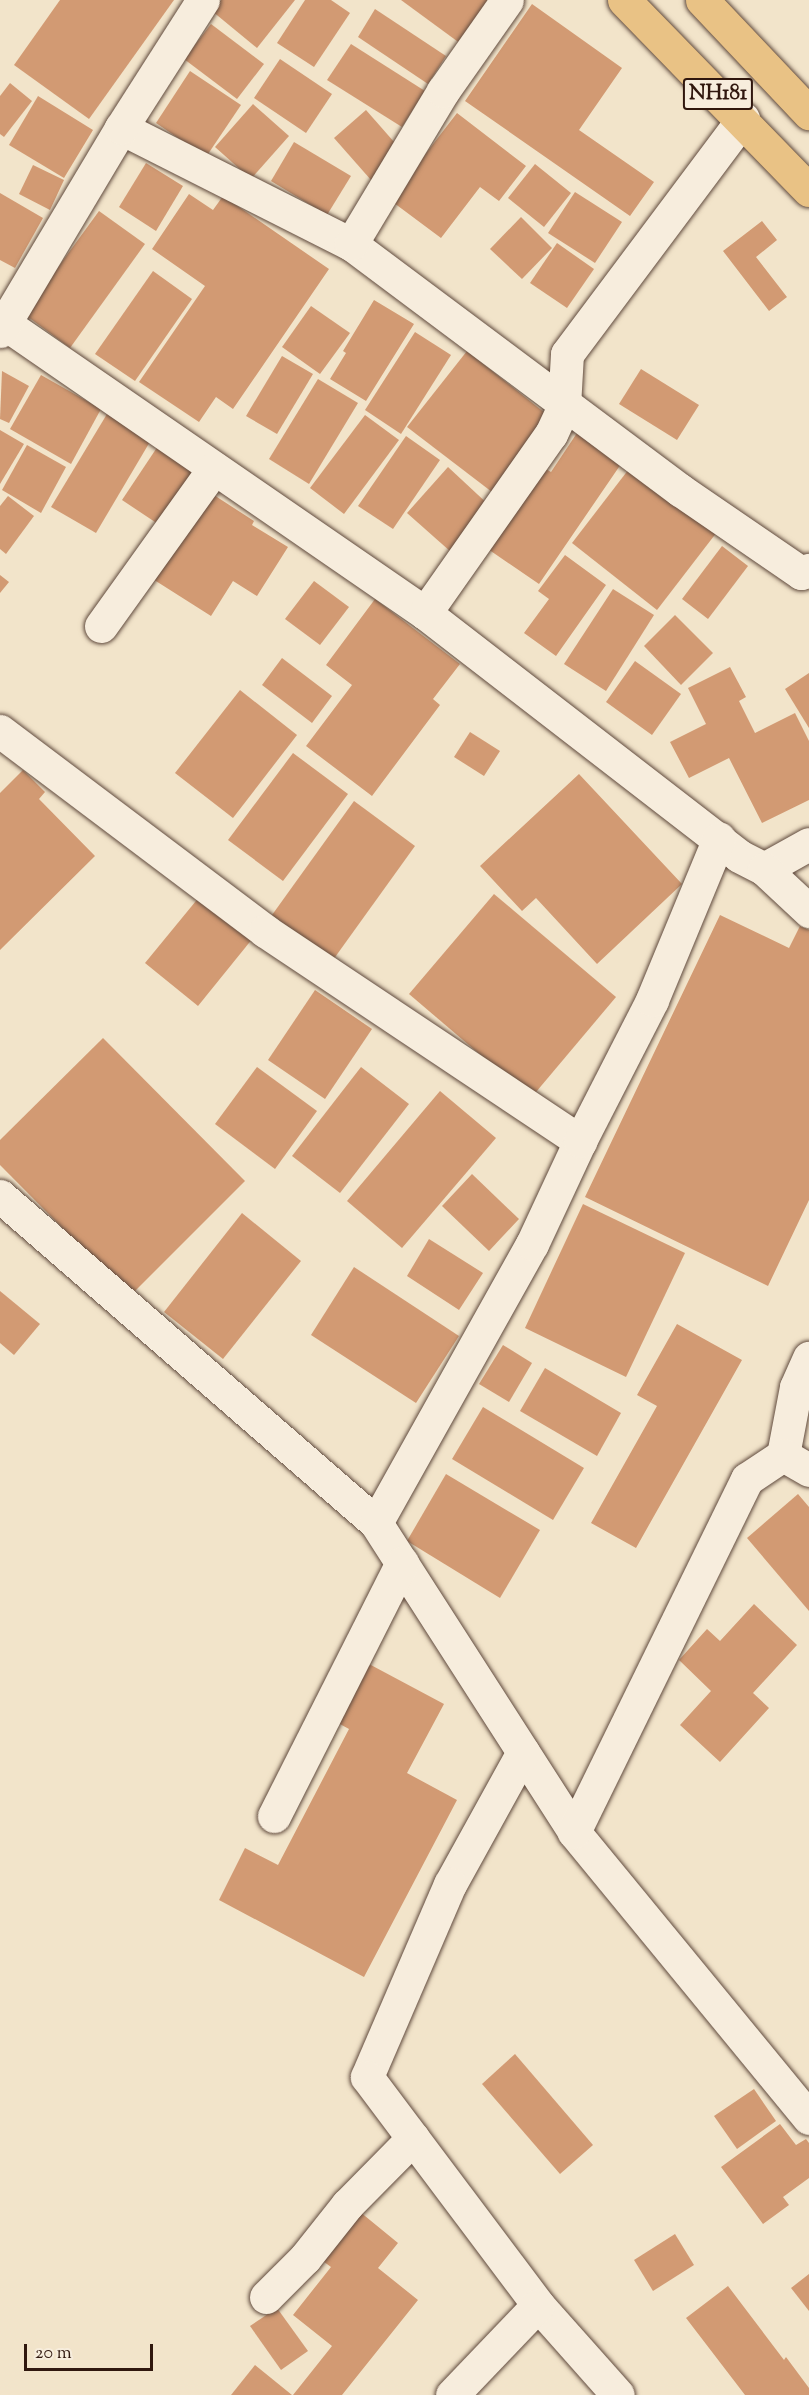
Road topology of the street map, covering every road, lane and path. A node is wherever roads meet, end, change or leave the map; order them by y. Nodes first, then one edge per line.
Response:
1 (202, 0) edge
2 (507, 0) edge
3 (624, 0) edge
4 (702, 0) edge
5 (809, 113) edge
6 (743, 119) junction
7 (121, 128) junction
8 (809, 190) edge
9 (351, 244) junction
10 (2, 327) edge
11 (564, 406) junction
12 (213, 468) junction
13 (809, 570) edge
14 (425, 613) junction
15 (101, 626) dead end
16 (0, 731) edge
17 (719, 838) junction
18 (809, 844) edge
19 (764, 869) junction
20 (809, 911) edge
21 (580, 1141) junction
22 (0, 1196) edge
23 (809, 1358) edge
24 (796, 1462) edge
25 (376, 1523) junction
26 (402, 1563) junction
27 (523, 1752) junction
28 (274, 1816) dead end
29 (574, 1832) junction
30 (809, 2118) edge
31 (413, 2138) junction
32 (267, 2297) dead end
33 (538, 2305) junction
34 (452, 2395) edge
35 (618, 2395) edge

1 - 7 street
2 - 9 street
3 - 6 highway, NH181
4 - 5 highway, NH181
6 - 8 highway, NH181
6 - 11 street
7 - 9 street
7 - 10 street
9 - 11 street
10 - 12 street
11 - 13 street
11 - 14 street
12 - 14 street
12 - 15 street
14 - 17 street
16 - 21 street
17 - 19 street
17 - 21 street
18 - 19 street
19 - 20 street
21 - 25 street
22 - 25 street
23 - 24 street
24 - 29 street
25 - 26 street
26 - 27 street
26 - 28 street
27 - 29 street
27 - 31 street
29 - 30 street
31 - 32 street
31 - 33 street
33 - 34 street
33 - 35 street

